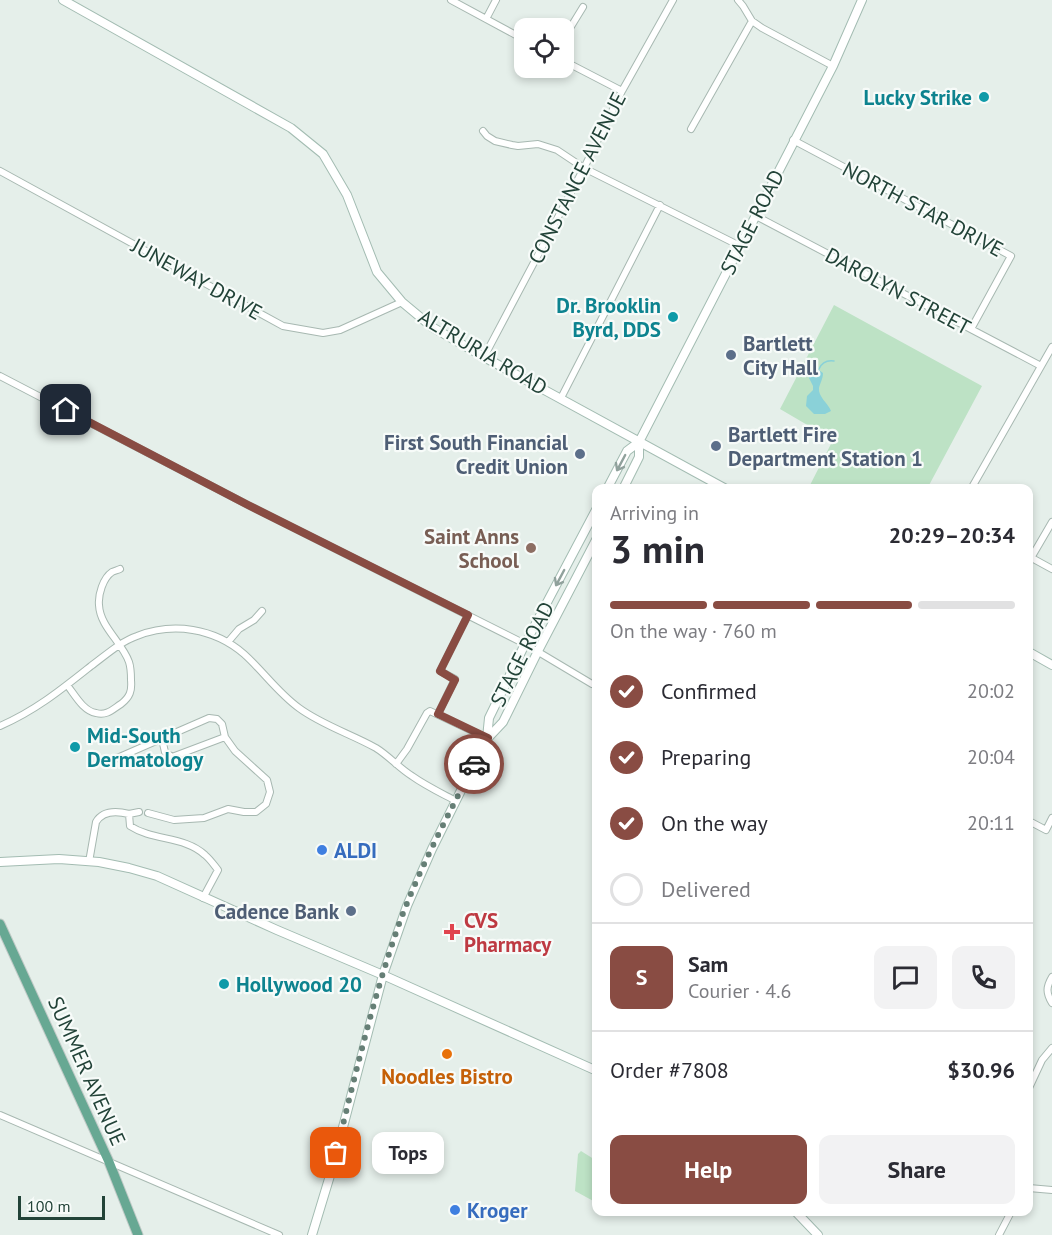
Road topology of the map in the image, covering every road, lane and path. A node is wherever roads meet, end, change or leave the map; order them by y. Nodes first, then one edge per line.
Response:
1 (65, 0) edge
2 (451, 0) edge
3 (496, 0) edge
4 (672, 0) edge
5 (738, 0) edge
6 (862, 0) edge
7 (583, 7) dead end
8 (486, 19) junction
9 (752, 21) junction
10 (574, 22) edge
11 (514, 34) edge
12 (574, 66) edge
13 (832, 66) junction
14 (622, 91) junction
15 (691, 129) dead end
16 (483, 131) dead end
17 (793, 140) junction
18 (584, 168) junction
19 (0, 171) edge
20 (660, 205) junction
21 (756, 216) junction
22 (740, 246) junction
23 (402, 302) junction
24 (971, 330) junction
25 (1052, 347) edge
26 (484, 357) junction
27 (1041, 366) junction
28 (0, 376) edge
29 (561, 398) junction
30 (639, 442) junction
31 (610, 484) edge
32 (625, 484) edge
33 (717, 484) edge
34 (974, 484) edge
35 (592, 518) edge
36 (1052, 522) edge
37 (577, 546) junction
38 (592, 547) edge
39 (1033, 552) edge
40 (589, 553) junction
41 (1033, 559) edge
42 (120, 569) dead end
43 (1052, 569) edge
44 (262, 611) dead end
45 (468, 615) junction
46 (228, 642) junction
47 (525, 644) junction
48 (119, 645) junction
49 (538, 651) junction
50 (1033, 654) edge
51 (1052, 665) edge
52 (592, 682) edge
53 (67, 685) junction
54 (438, 714) junction
55 (0, 726) edge
56 (225, 737) junction
57 (488, 738) junction
58 (162, 739) junction
59 (108, 762) dead end
60 (396, 764) junction
61 (456, 801) junction
62 (139, 812) dead end
63 (148, 813) dead end
64 (129, 814) junction
65 (1052, 818) edge
66 (1033, 823) edge
67 (0, 862) edge
68 (90, 862) junction
69 (203, 898) junction
70 (0, 924) edge
71 (383, 975) junction
72 (1052, 977) edge
73 (1052, 1004) edge
74 (1052, 1048) edge
75 (592, 1069) edge
76 (1033, 1079) edge
77 (0, 1115) edge
78 (109, 1162) junction
79 (1033, 1188) edge
80 (1052, 1190) edge
81 (800, 1216) edge
82 (1009, 1216) edge
83 (138, 1235) edge
84 (279, 1235) edge
85 (312, 1235) edge
86 (818, 1235) edge
87 (999, 1235) edge

1 - 23 main road, ALTRURIA ROAD
2 - 8 street
3 - 8 street
4 - 14 street, CONSTANCE AVENUE
5 - 9 street
6 - 13 main road, STAGE ROAD
7 - 10 street
8 - 11 street
9 - 13 street
9 - 15 street
12 - 14 street
13 - 17 main road, STAGE ROAD
14 - 18 street, CONSTANCE AVENUE
16 - 18 street
17 - 21 main road, STAGE ROAD
17 - 24 street, NORTH STAR DRIVE
18 - 20 street
18 - 26 street, CONSTANCE AVENUE
19 - 23 street, JUNEWAY DRIVE
20 - 22 street
20 - 29 street
21 - 22 main road, STAGE ROAD
21 - 24 street, DAROLYN STREET
22 - 30 main road, STAGE ROAD
23 - 26 main road, ALTRURIA ROAD
24 - 27 street, DAROLYN STREET
25 - 27 street
26 - 29 main road, ALTRURIA ROAD
27 - 34 street
28 - 45 street
29 - 30 main road, ALTRURIA ROAD
30 -> 31 main road, STAGE ROAD
30 - 32 main road, STAGE ROAD
30 - 33 main road, ALTRURIA ROAD
35 - 37 main road, STAGE ROAD
36 - 39 street
37 - 40 main road
37 -> 47 main road, STAGE ROAD
38 - 40 main road, STAGE ROAD
40 - 49 main road, STAGE ROAD
41 - 43 street
42 - 48 street
44 - 46 street
45 - 47 street
45 - 54 street
46 - 48 street
46 - 60 street
47 - 49 street
47 - 57 main road, STAGE ROAD
48 - 53 street
48 - 53 street
49 - 52 street
49 - 57 main road, STAGE ROAD
50 - 51 main road
53 - 55 street
54 - 57 street
54 - 60 street
56 - 58 street
56 - 58 street
56 - 63 street
57 - 61 main road, STAGE ROAD
58 - 59 street
60 - 61 street
61 - 71 main road, STAGE ROAD
62 - 64 street
64 - 68 street
64 - 69 street
65 - 66 street
67 - 68 main road
68 - 69 main road
69 - 71 main road
70 - 78 main road, SUMMER AVENUE
71 - 75 main road
71 - 85 main road, STAGE ROAD
72 - 73 street
74 - 76 street
77 - 78 street
78 - 83 main road, SUMMER AVENUE
78 - 84 street
79 - 80 street
81 - 86 main road
82 - 87 street

